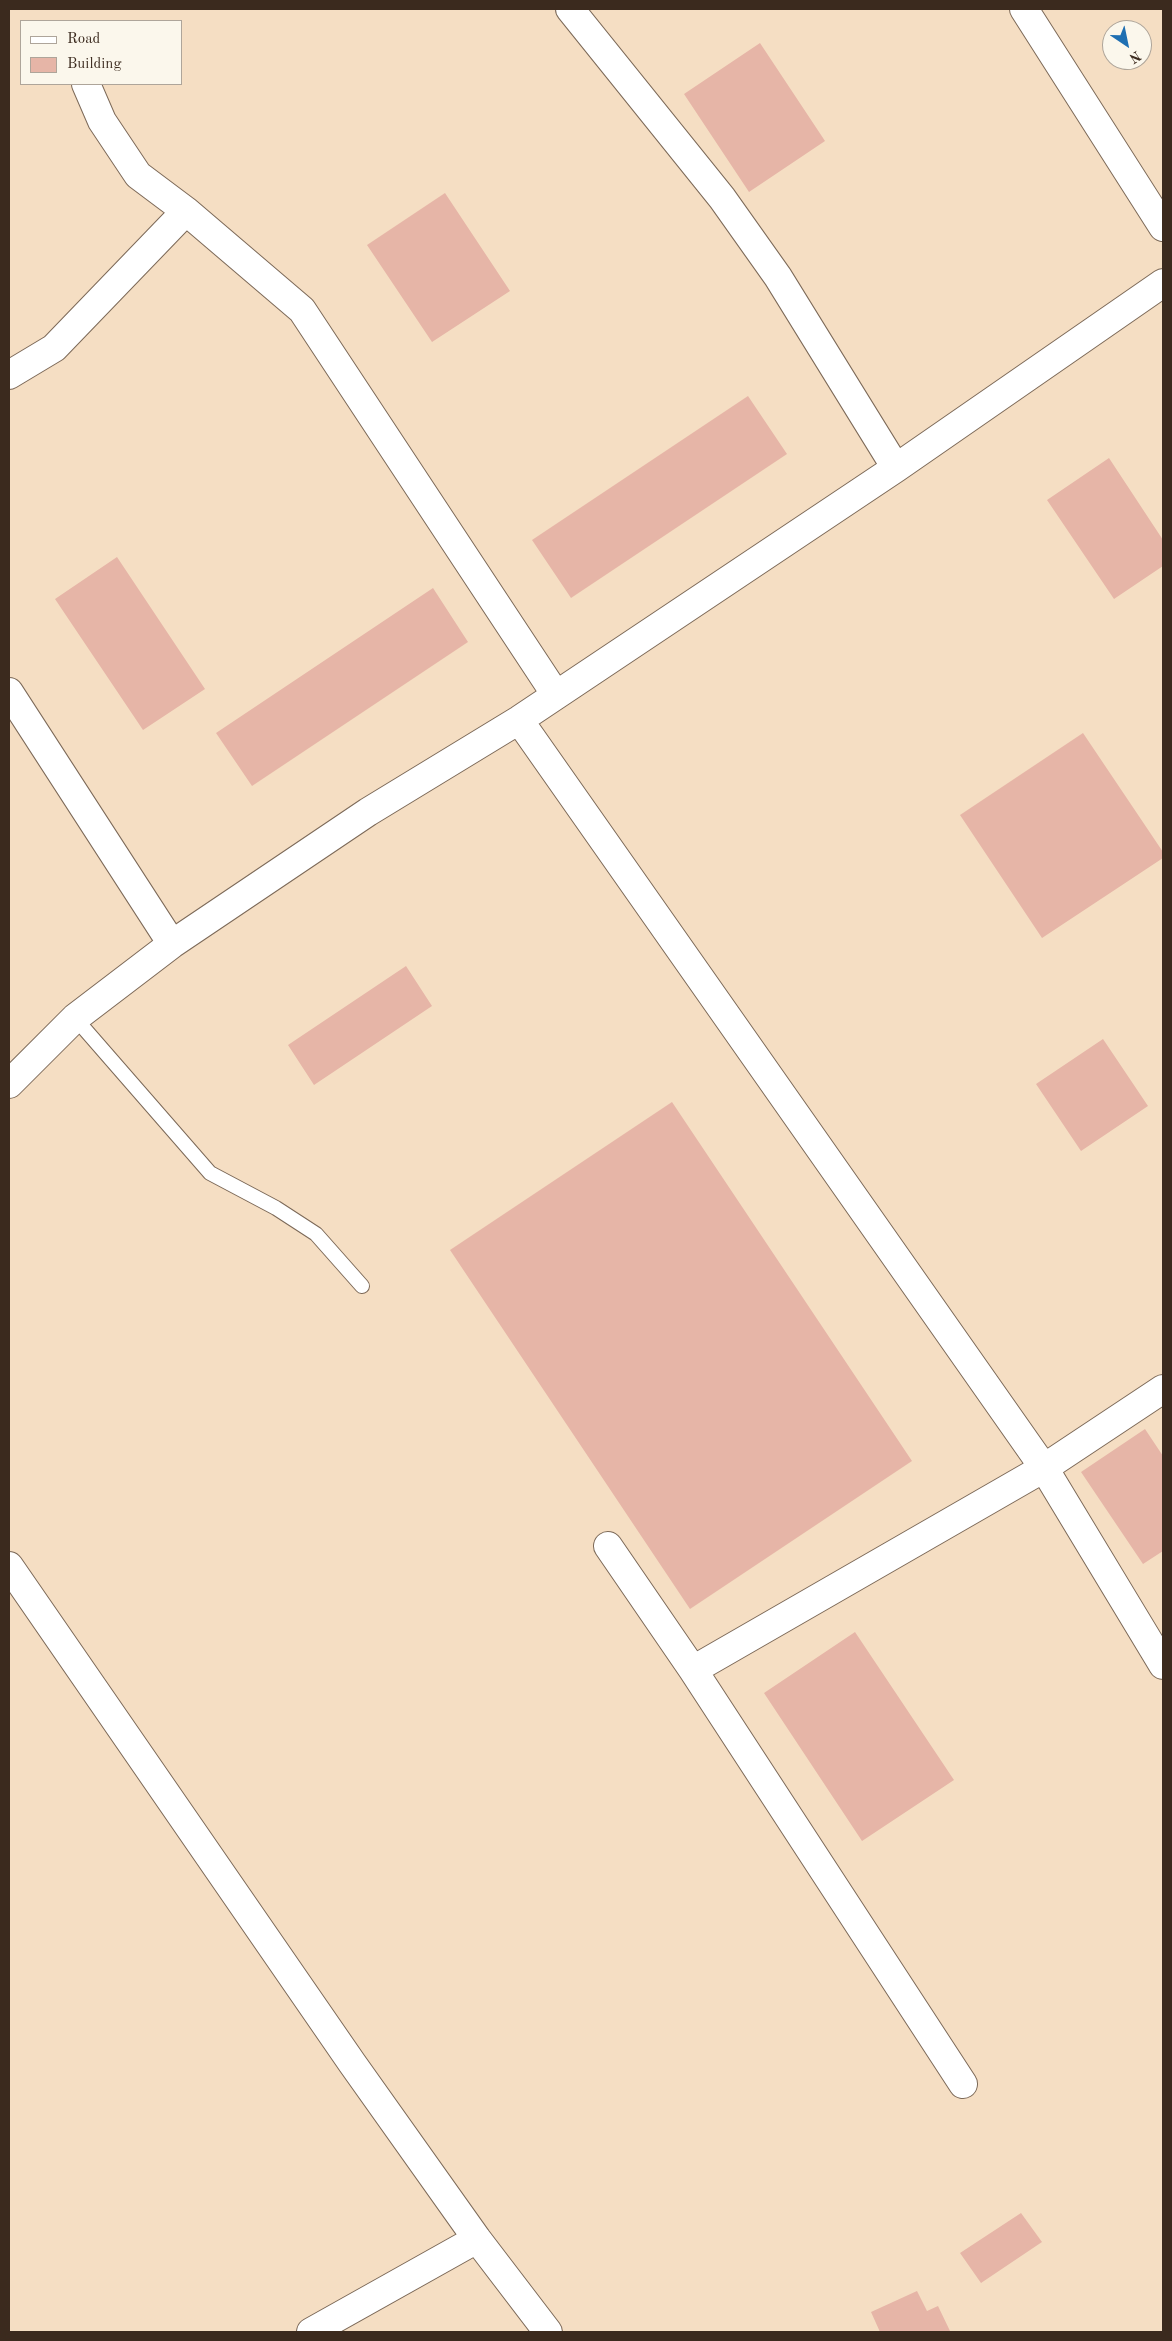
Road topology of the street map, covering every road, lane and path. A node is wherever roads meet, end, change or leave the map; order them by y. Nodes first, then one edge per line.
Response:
1 (570, 9) edge
2 (1024, 9) edge
3 (86, 85) edge
4 (186, 211) junction
5 (1163, 227) edge
6 (1163, 283) edge
7 (9, 375) edge
8 (896, 468) junction
9 (9, 692) edge
10 (556, 695) junction
11 (519, 720) junction
12 (172, 944) junction
13 (75, 1018) junction
14 (9, 1084) edge
15 (362, 1286) dead end
16 (1163, 1389) edge
17 (1044, 1468) junction
18 (608, 1546) dead end
19 (11, 1576) edge
20 (1163, 1665) edge
21 (693, 1670) junction
22 (963, 2084) dead end
23 (478, 2239) junction
24 (311, 2332) edge
25 (548, 2332) edge

1 - 8 street
2 - 5 street
3 - 4 street
4 - 7 street
4 - 10 street
6 - 8 street
8 - 10 street
9 - 12 street
10 - 11 street
11 - 12 street
11 - 17 street
12 - 13 street
13 - 14 street
13 - 15 lane
16 - 17 street
17 - 20 street
17 - 21 street
18 - 21 street
19 - 23 street
21 - 22 street
23 - 24 street
23 - 25 street

